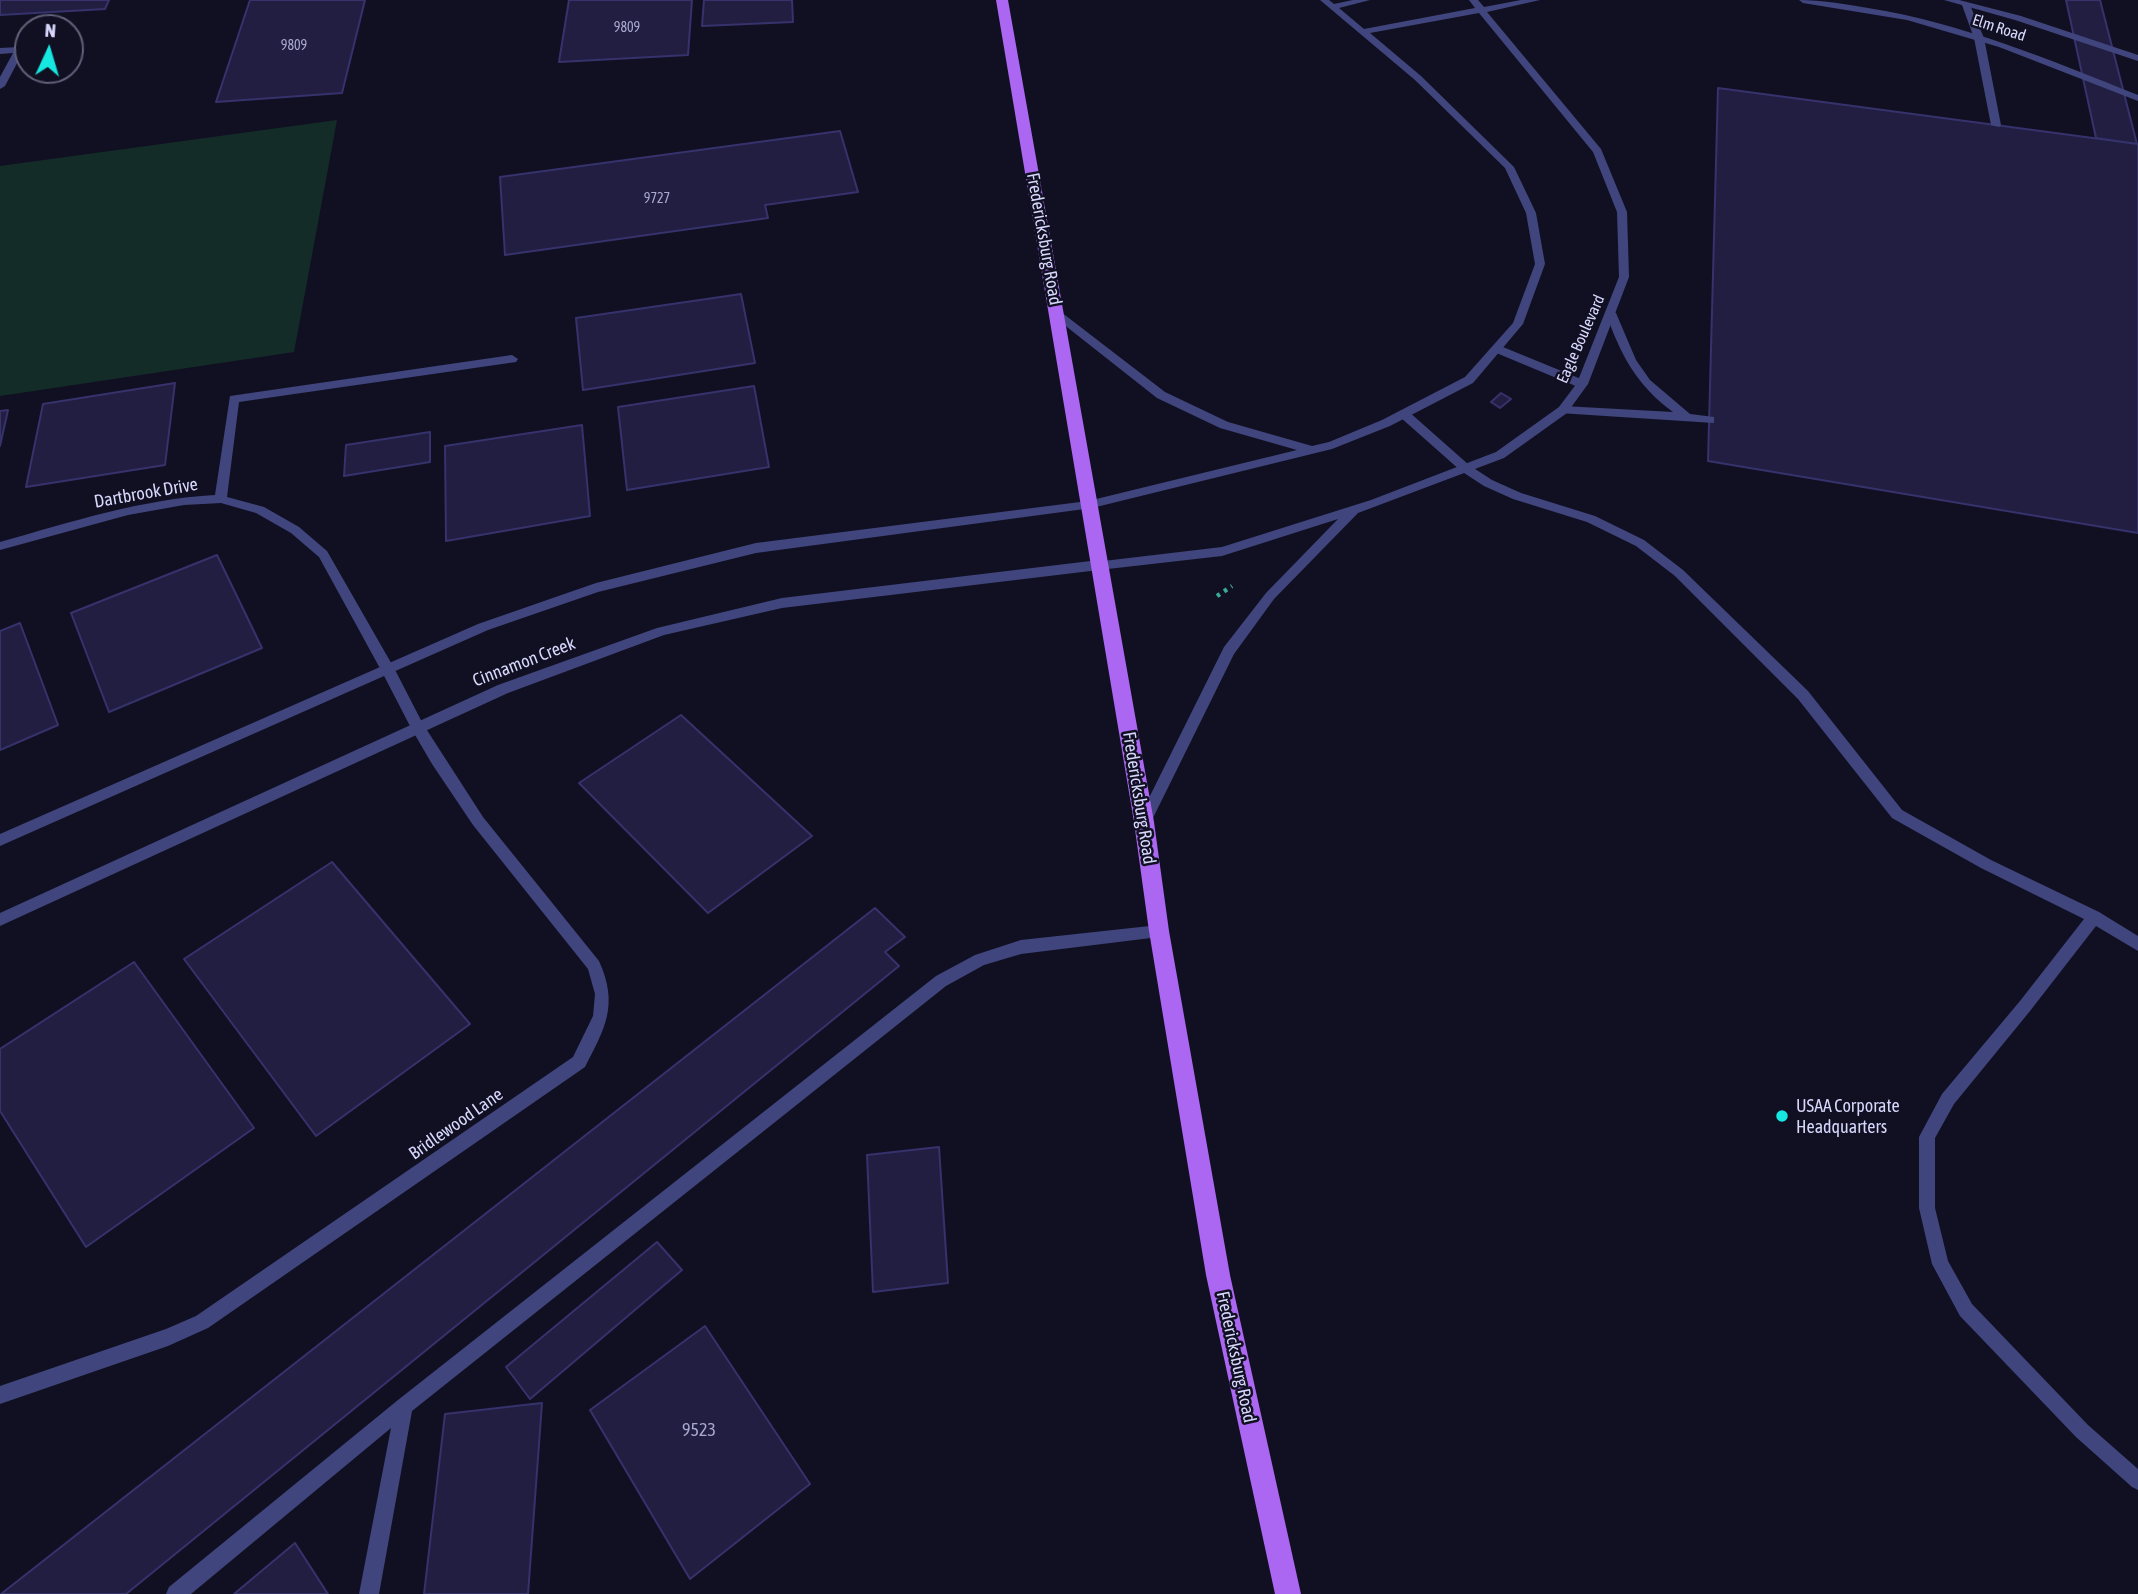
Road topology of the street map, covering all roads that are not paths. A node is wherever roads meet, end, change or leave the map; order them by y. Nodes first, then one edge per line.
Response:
1 (1002, 0) edge
2 (1366, 0) edge
3 (1536, 0) edge
4 (1802, 0) edge
5 (1948, 0) edge
6 (1328, 4) edge
7 (1477, 4) edge
8 (1966, 5) junction
9 (1362, 32) junction
10 (1979, 38) junction
11 (0, 51) edge
12 (2138, 58) edge
13 (0, 86) edge
14 (2138, 98) edge
15 (1996, 125) dead end
16 (1611, 313) junction
17 (1057, 314) junction
18 (1498, 349) junction
19 (512, 359) dead end
20 (1582, 384) junction
21 (1563, 410) junction
22 (1405, 414) junction
23 (1686, 416) junction
24 (1710, 420) dead end
25 (1311, 450) junction
26 (1465, 468) junction
27 (221, 499) junction
28 (1088, 505) junction
29 (1354, 510) junction
30 (0, 546) edge
31 (1099, 565) junction
32 (387, 668) junction
33 (418, 728) junction
34 (1144, 822) junction
35 (0, 840) edge
36 (2094, 917) junction
37 (0, 920) edge
38 (1159, 931) junction
39 (2138, 944) edge
40 (0, 1395) edge
41 (404, 1406) junction
42 (2138, 1481) edge
43 (176, 1594) edge
44 (369, 1594) edge
45 (1288, 1594) edge

1 - 17 main road, Fredericksburg Road
2 - 6 street
3 - 7 street
4 - 10 street, Elm Road
5 - 8 street, Elm Road
6 - 9 street
7 - 9 street
7 - 16 street, Eagle Boulevard
8 - 10 street
8 - 12 street, Elm Road
9 - 18 street
10 - 14 street, Elm Road
10 - 15 street
11 - 13 street
16 - 20 street, Eagle Boulevard
16 - 23 street
17 - 25 street
17 - 28 main road, Fredericksburg Road
18 - 20 street
18 - 22 street
19 - 27 street
20 - 21 street, Eagle Boulevard
21 - 23 street
21 - 26 street, Eagle Boulevard
22 - 25 street
22 - 26 street
23 - 24 street
25 - 28 street
26 - 29 street, Eagle Boulevard
26 - 36 street
27 - 30 street, Dartbrook Drive
27 - 32 street, Dartbrook Drive
28 - 31 main road, Fredericksburg Road
28 - 32 street
29 - 31 street, Eagle Boulevard
29 - 34 street
31 - 33 street, Cinnamon Creek
31 - 34 main road, Fredericksburg Road
32 - 33 street, Dartbrook Drive
32 - 35 street
33 - 37 street, Cinnamon Creek
33 - 40 street, Bridlewood Lane
34 - 38 main road, Fredericksburg Road
36 - 39 street
36 - 42 street
38 - 41 street
38 - 45 main road, Fredericksburg Road
41 - 43 street
41 - 44 street

